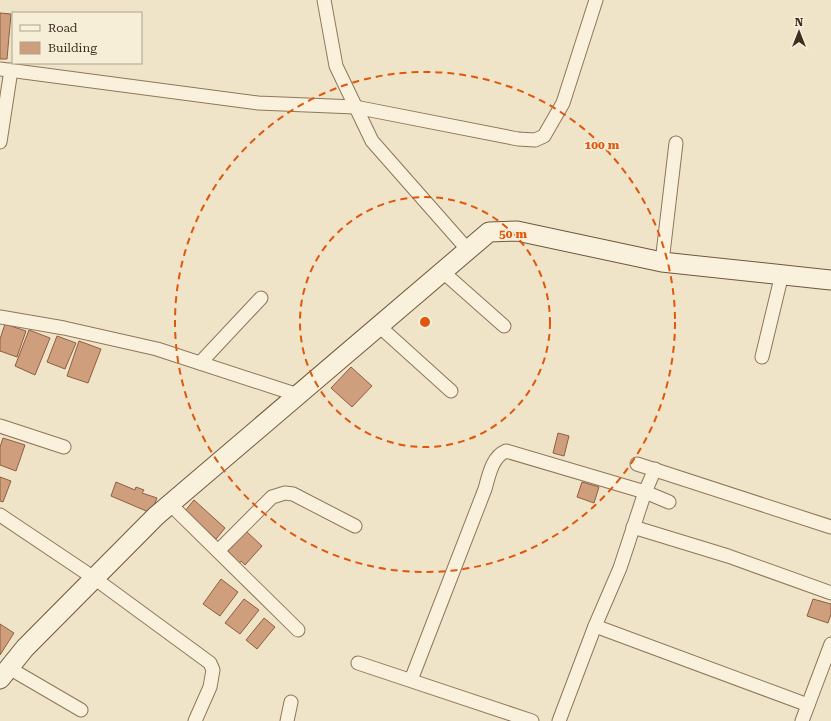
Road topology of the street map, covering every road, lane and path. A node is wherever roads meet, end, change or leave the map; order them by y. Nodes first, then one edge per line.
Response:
1 (324, 0) edge
2 (596, 0) edge
3 (6, 69) edge
4 (355, 106) junction
5 (0, 142) edge
6 (676, 143) dead end
7 (468, 250) junction
8 (662, 262) junction
9 (443, 272) junction
10 (782, 274) junction
11 (831, 280) edge
12 (261, 298) dead end
13 (0, 318) edge
14 (379, 326) junction
15 (504, 326) dead end
16 (762, 357) dead end
17 (200, 363) junction
18 (451, 391) dead end
19 (298, 395) junction
20 (0, 426) edge
21 (64, 447) dead end
22 (637, 464) dead end
23 (655, 469) junction
24 (645, 492) junction
25 (669, 502) dead end
26 (170, 504) junction
27 (0, 515) edge
28 (355, 526) dead end
29 (633, 527) junction
30 (831, 527) edge
31 (218, 551) junction
32 (94, 578) junction
33 (831, 594) edge
34 (595, 626) junction
35 (298, 630) dead end
36 (831, 644) edge
37 (358, 663) dead end
38 (4, 673) edge
39 (411, 680) junction
40 (291, 702) dead end
41 (808, 705) junction
42 (81, 710) dead end
43 (195, 721) edge
44 (287, 721) edge
45 (532, 721) edge
46 (559, 721) edge
47 (802, 721) edge

1 - 4 street
2 - 4 street
3 - 4 street
3 - 5 street
4 - 7 street
6 - 8 street
7 - 8 street
7 - 9 street
8 - 10 street
9 - 14 street
9 - 15 street
10 - 11 street
10 - 16 street
12 - 17 street
13 - 17 street
14 - 18 street
14 - 19 street
17 - 19 street
19 - 26 street
20 - 21 street
22 - 23 street
23 - 24 street
23 - 30 street
24 - 25 street
24 - 29 street
24 - 39 street
26 - 31 street
26 - 32 street
27 - 32 street
28 - 31 street
29 - 33 street
29 - 34 street
31 - 35 street
32 - 38 street
32 - 43 street
34 - 41 street
34 - 46 street
36 - 41 street
37 - 39 street
38 - 42 street
39 - 45 street
40 - 44 street
41 - 47 street

